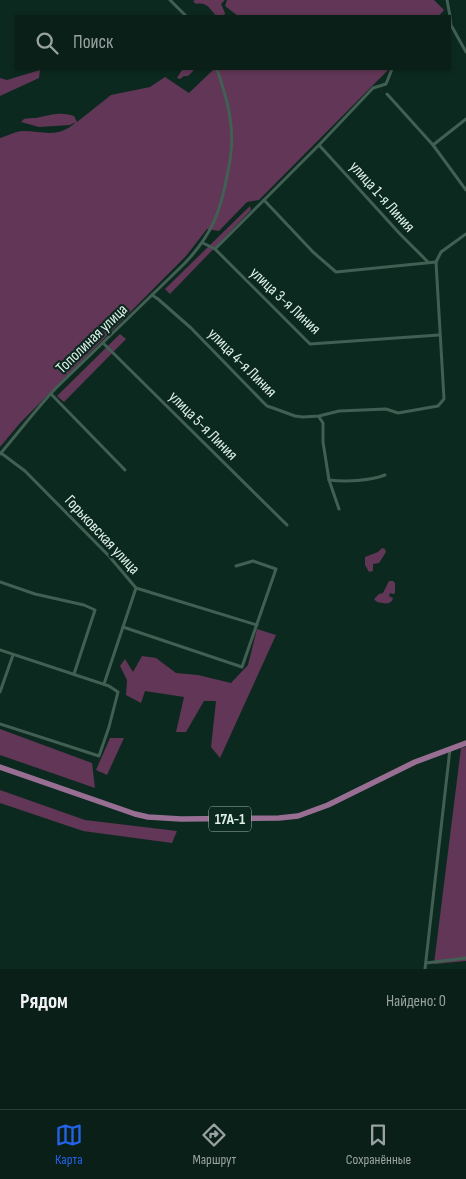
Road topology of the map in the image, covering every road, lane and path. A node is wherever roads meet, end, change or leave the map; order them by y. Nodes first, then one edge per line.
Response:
1 (170, 0) edge
2 (447, 0) edge
3 (448, 12) junction
4 (185, 15) edge
5 (445, 15) edge
6 (449, 15) edge
7 (451, 25) edge
8 (466, 52) edge
9 (217, 70) edge
10 (392, 70) edge
11 (387, 94) dead end
12 (466, 119) edge
13 (319, 145) junction
14 (433, 145) junction
15 (466, 190) edge
16 (264, 200) junction
17 (466, 234) edge
18 (203, 242) junction
19 (215, 250) junction
20 (429, 262) junction
21 (436, 262) junction
22 (152, 295) junction
23 (439, 336) junction
24 (103, 343) junction
25 (51, 394) junction
26 (319, 416) junction
27 (1, 454) edge
28 (125, 470) dead end
29 (385, 475) dead end
30 (329, 480) junction
31 (339, 509) dead end
32 (287, 526) dead end
33 (236, 566) dead end
34 (0, 582) edge
35 (136, 588) junction
36 (257, 625) junction
37 (123, 628) junction
38 (0, 650) edge
39 (13, 654) junction
40 (74, 674) junction
41 (104, 684) junction
42 (0, 692) edge
43 (0, 724) edge
44 (466, 743) edge
45 (450, 749) junction
46 (0, 767) edge
47 (466, 958) edge
48 (426, 963) junction
49 (425, 969) edge

1 - 4 street
2 - 3 street
3 - 5 street
3 - 6 street
7 - 8 street
9 - 18 street, Тополиная улица
10 - 13 street
11 - 14 street
12 - 14 street
13 - 16 street
13 - 20 street, улица 1-я Линия
14 - 15 street
16 - 19 street
16 - 20 street
17 - 21 street
18 - 19 street, улица 3-я Линия
18 - 22 street, Тополиная улица
19 - 23 street, улица 3-я Линия
20 - 21 street
21 - 23 street
22 - 24 street, Тополиная улица
22 - 26 street, улица 4-я Линия
23 - 26 street, улица 4-я Линия
24 - 25 street, Тополиная улица
24 - 32 street, улица 5-я Линия
25 - 27 street, Тополиная улица
25 - 28 street
26 - 30 street
27 - 35 street, Горьковская улица
29 - 30 street
30 - 31 street
33 - 36 street
34 - 40 street
35 - 36 street, Горьковская улица
35 - 37 street
36 - 37 street
37 - 41 street
38 - 39 street
39 - 40 street
39 - 42 street
40 - 41 street
41 - 43 street
44 - 45 main road, 17А-1
45 - 46 main road, 17А-1
45 - 48 street
47 - 48 street
48 - 49 street

